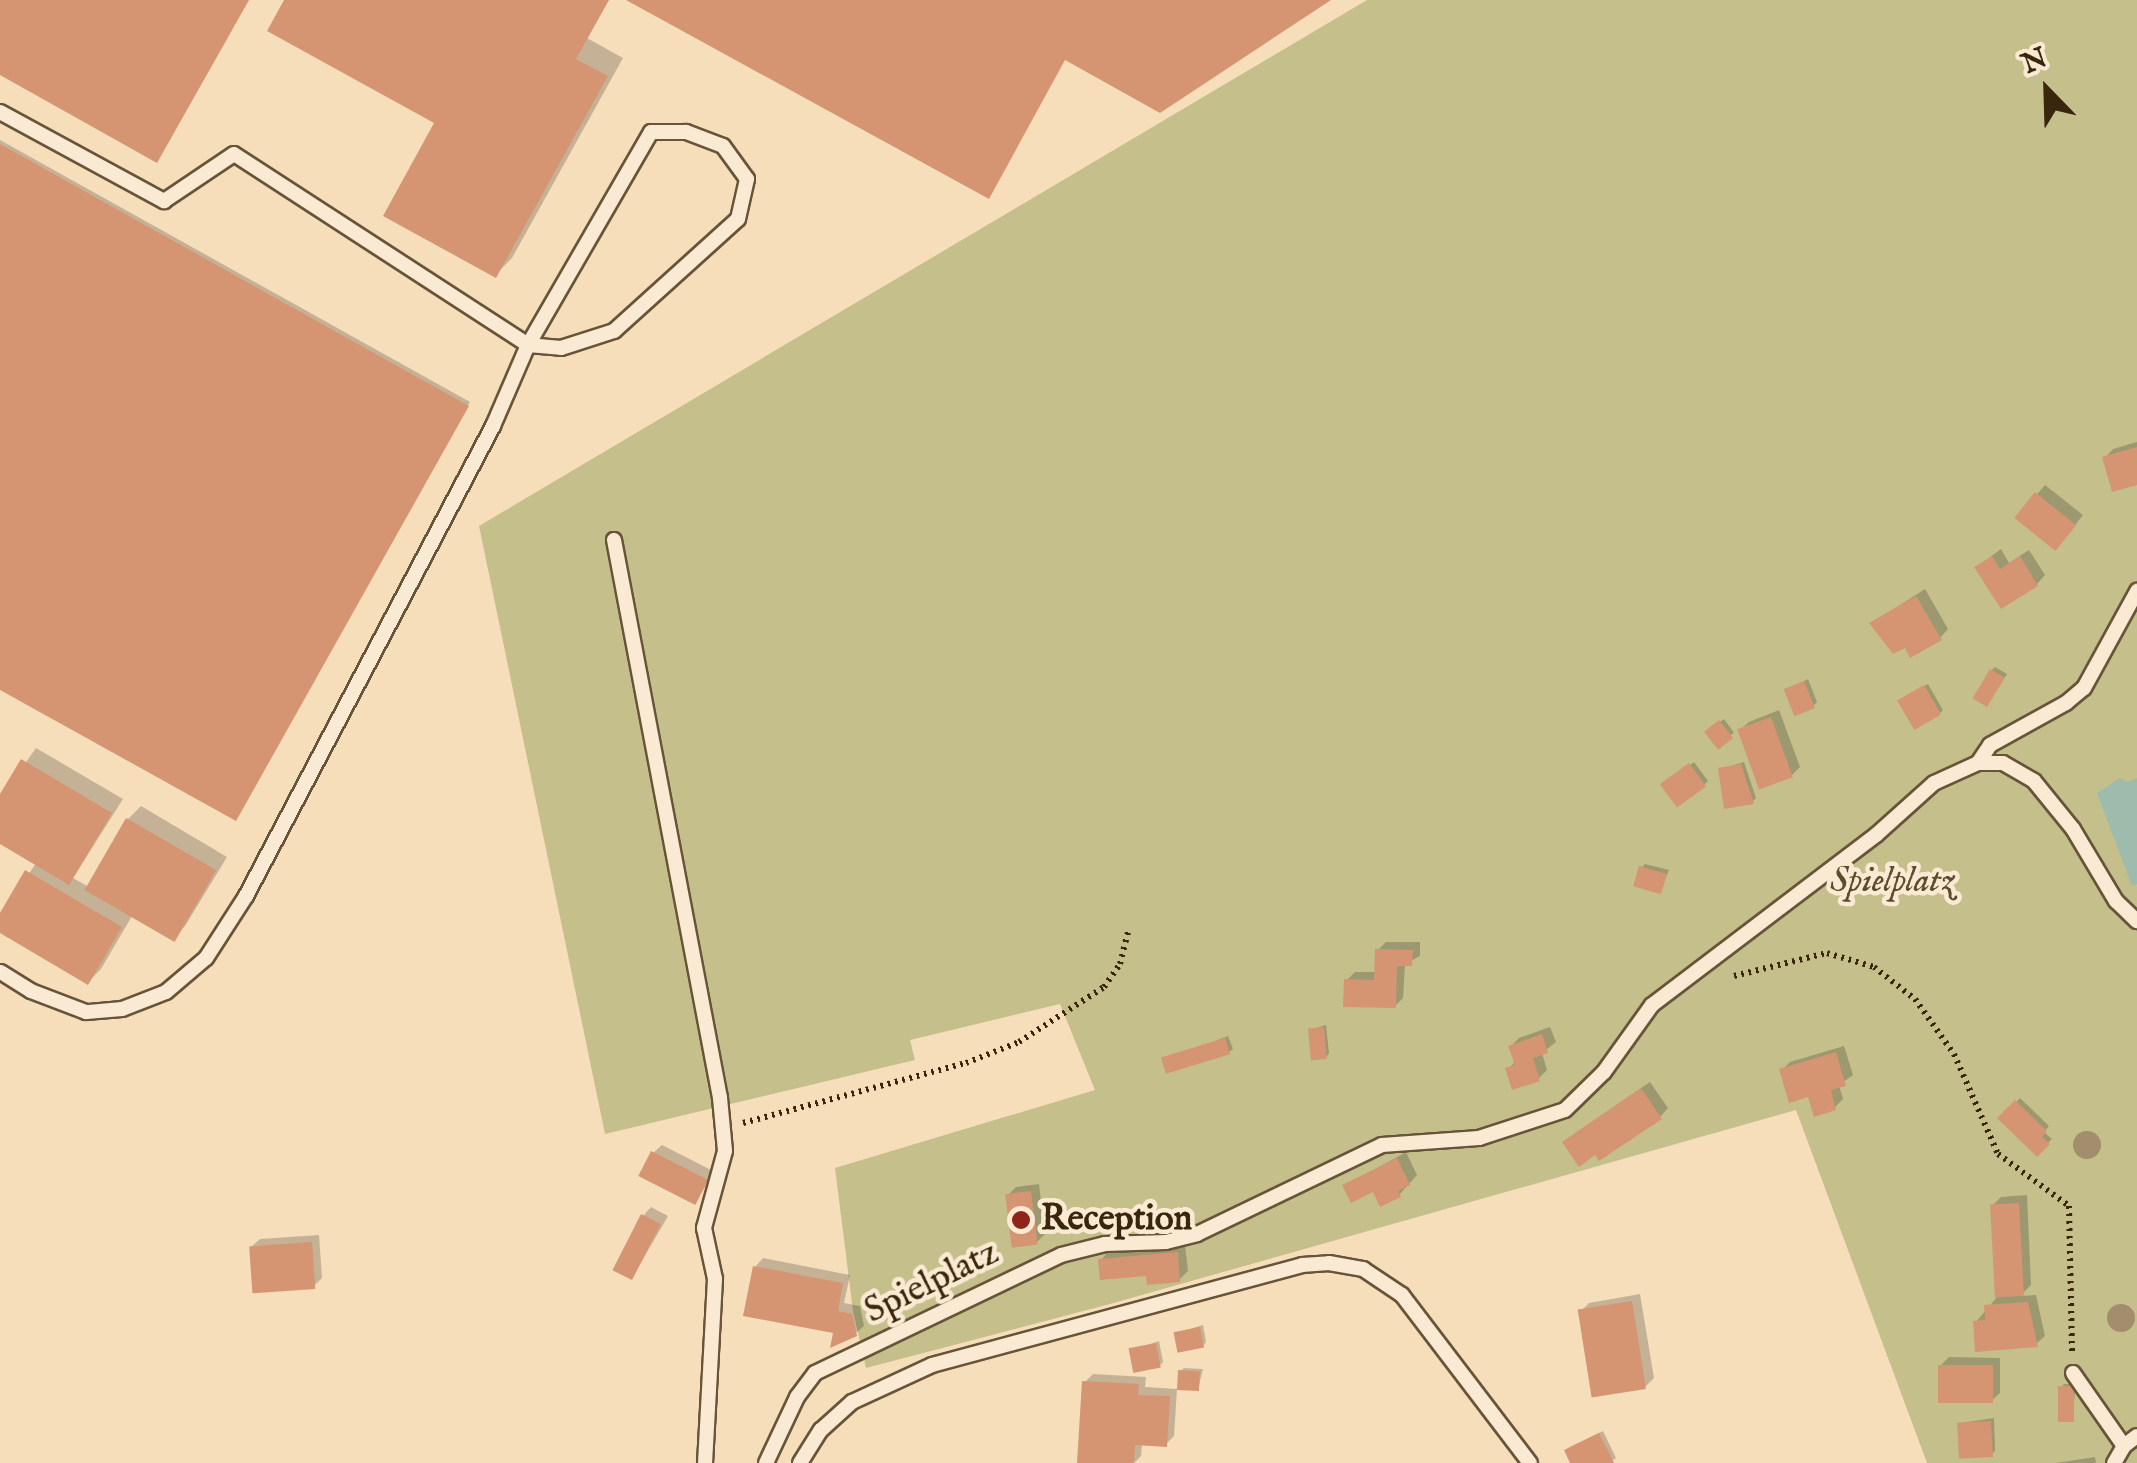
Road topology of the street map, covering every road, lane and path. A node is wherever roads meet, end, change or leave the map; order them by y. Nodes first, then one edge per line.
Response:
1 (0, 112) edge
2 (528, 345) junction
3 (614, 540) dead end
4 (2137, 592) edge
5 (1978, 763) junction
6 (2137, 921) edge
7 (1128, 932) dead end
8 (0, 972) edge
9 (1727, 979) dead end
10 (723, 1129) junction
11 (2073, 1373) joint
12 (2131, 1441) edge
13 (704, 1463) edge
14 (766, 1463) edge
15 (800, 1463) edge
16 (1530, 1463) edge
17 (2114, 1463) edge

1 - 2 lane
2 - 2 lane
2 - 8 lane
3 - 10 lane
4 - 5 lane, Spielplatz
5 - 6 lane
5 - 14 lane, Spielplatz
7 - 10 path
9 - 11 path
10 - 13 lane
11 - 12 lane
12 - 17 lane
15 - 16 lane

